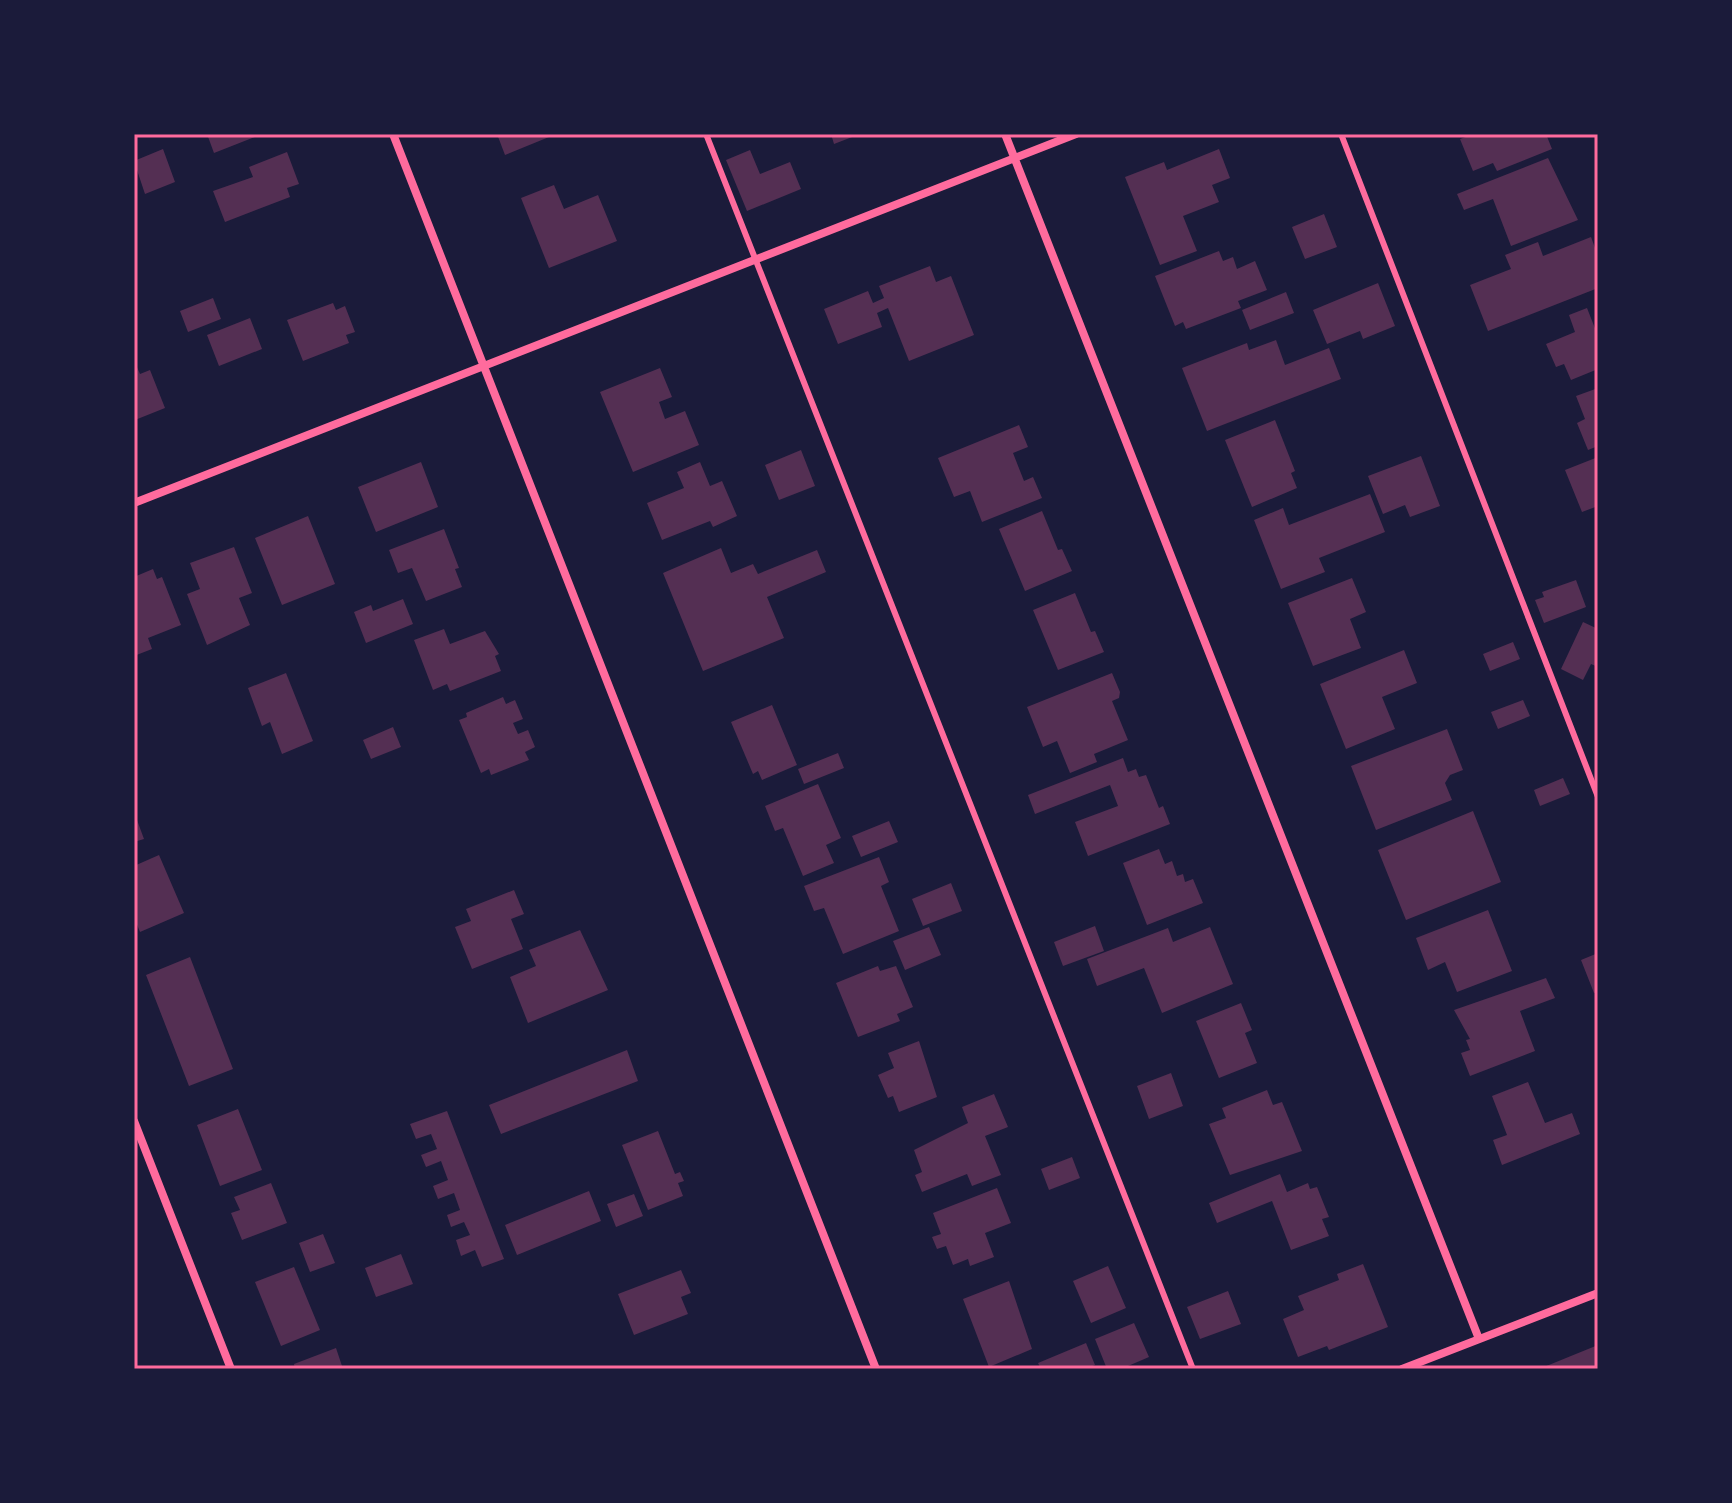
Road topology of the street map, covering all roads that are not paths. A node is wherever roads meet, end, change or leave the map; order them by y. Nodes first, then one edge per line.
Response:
1 (393, 134) edge
2 (706, 134) edge
3 (1005, 134) edge
4 (1076, 134) edge
5 (1341, 134) edge
6 (1014, 158) junction
7 (754, 258) junction
8 (484, 365) junction
9 (134, 503) edge
10 (1598, 797) edge
11 (134, 1121) edge
12 (1598, 1293) edge
13 (1479, 1339) junction
14 (231, 1369) edge
15 (876, 1369) edge
16 (1193, 1369) edge
17 (1402, 1369) edge

1 - 8 street
2 - 7 lane
3 - 6 street
4 - 6 street
5 - 10 lane
6 - 7 street
6 - 13 street
7 - 8 street
7 - 16 lane
8 - 9 street
8 - 15 street
11 - 14 street
12 - 13 street
13 - 17 street

